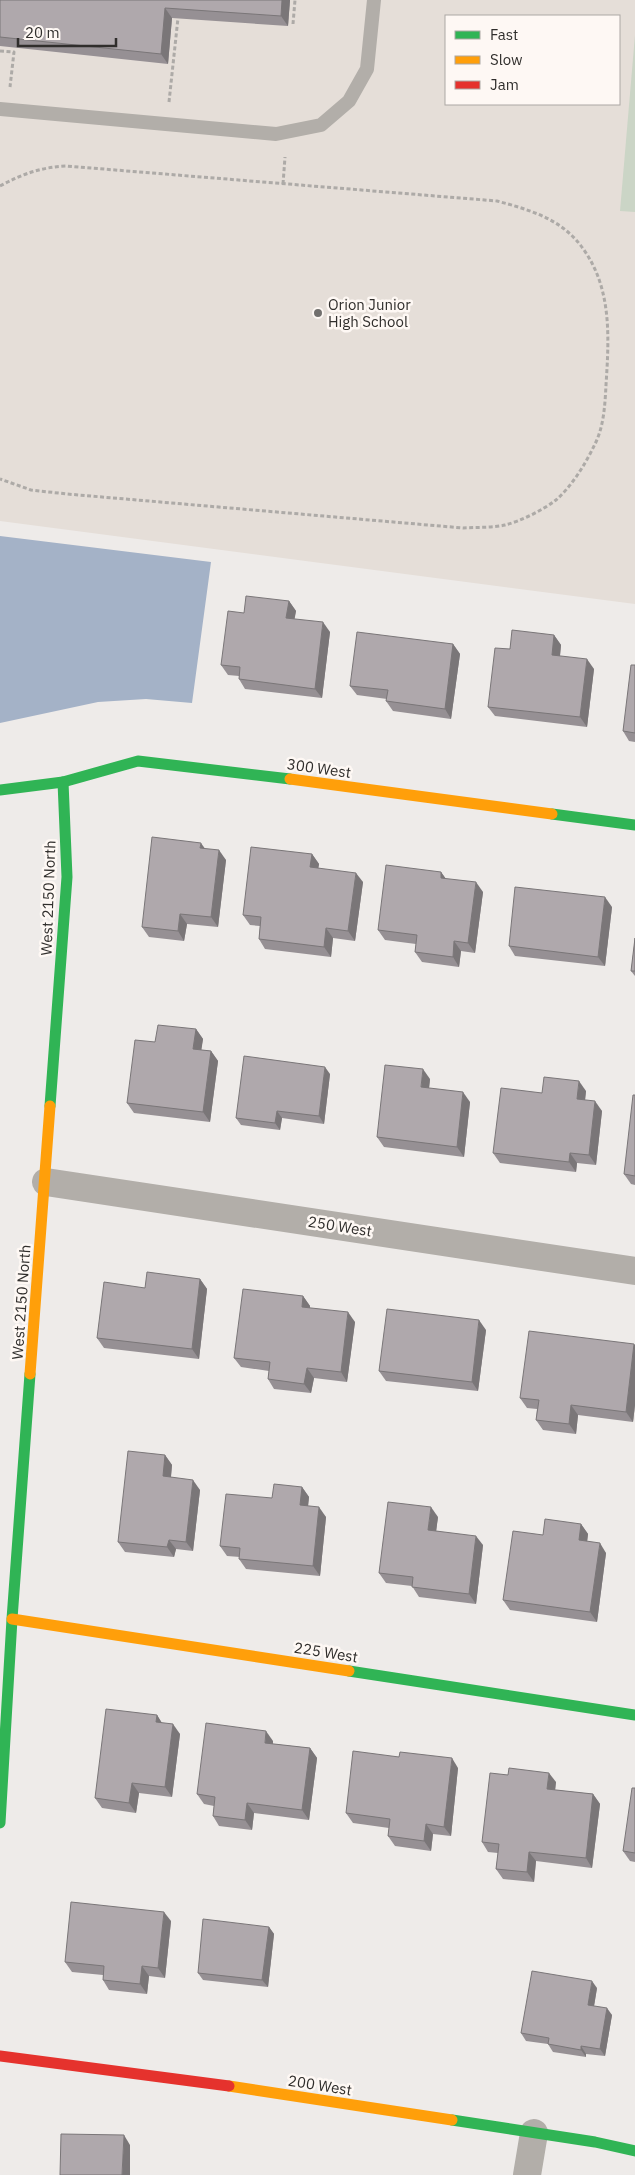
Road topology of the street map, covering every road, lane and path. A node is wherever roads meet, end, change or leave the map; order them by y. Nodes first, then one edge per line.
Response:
1 (295, 0) edge
2 (374, 0) edge
3 (178, 18) edge
4 (293, 24) dead end
5 (0, 51) edge
6 (10, 93) dead end
7 (169, 108) dead end
8 (0, 109) edge
9 (286, 149) dead end
10 (283, 184) junction
11 (0, 186) edge
12 (0, 479) edge
13 (63, 782) junction
14 (0, 790) edge
15 (635, 825) edge
16 (46, 1182) junction
17 (635, 1270) edge
18 (12, 1619) junction
19 (635, 1715) edge
20 (0, 1823) edge
21 (0, 2056) edge
22 (534, 2133) junction
23 (635, 2151) edge
24 (527, 2175) edge

1 - 4 path
2 - 8 lane
3 - 7 path
5 - 6 path
9 - 10 path
10 - 11 path
10 - 12 path
13 - 14 street, 300 West
13 - 15 street, 300 West
13 - 16 street, West 2150 North
16 - 17 street, 250 West
16 - 18 street, West 2150 North
18 - 19 street, 225 West
18 - 20 street, West 2150 North
21 - 22 street, 200 West
22 - 23 street, 200 West
22 - 24 street

